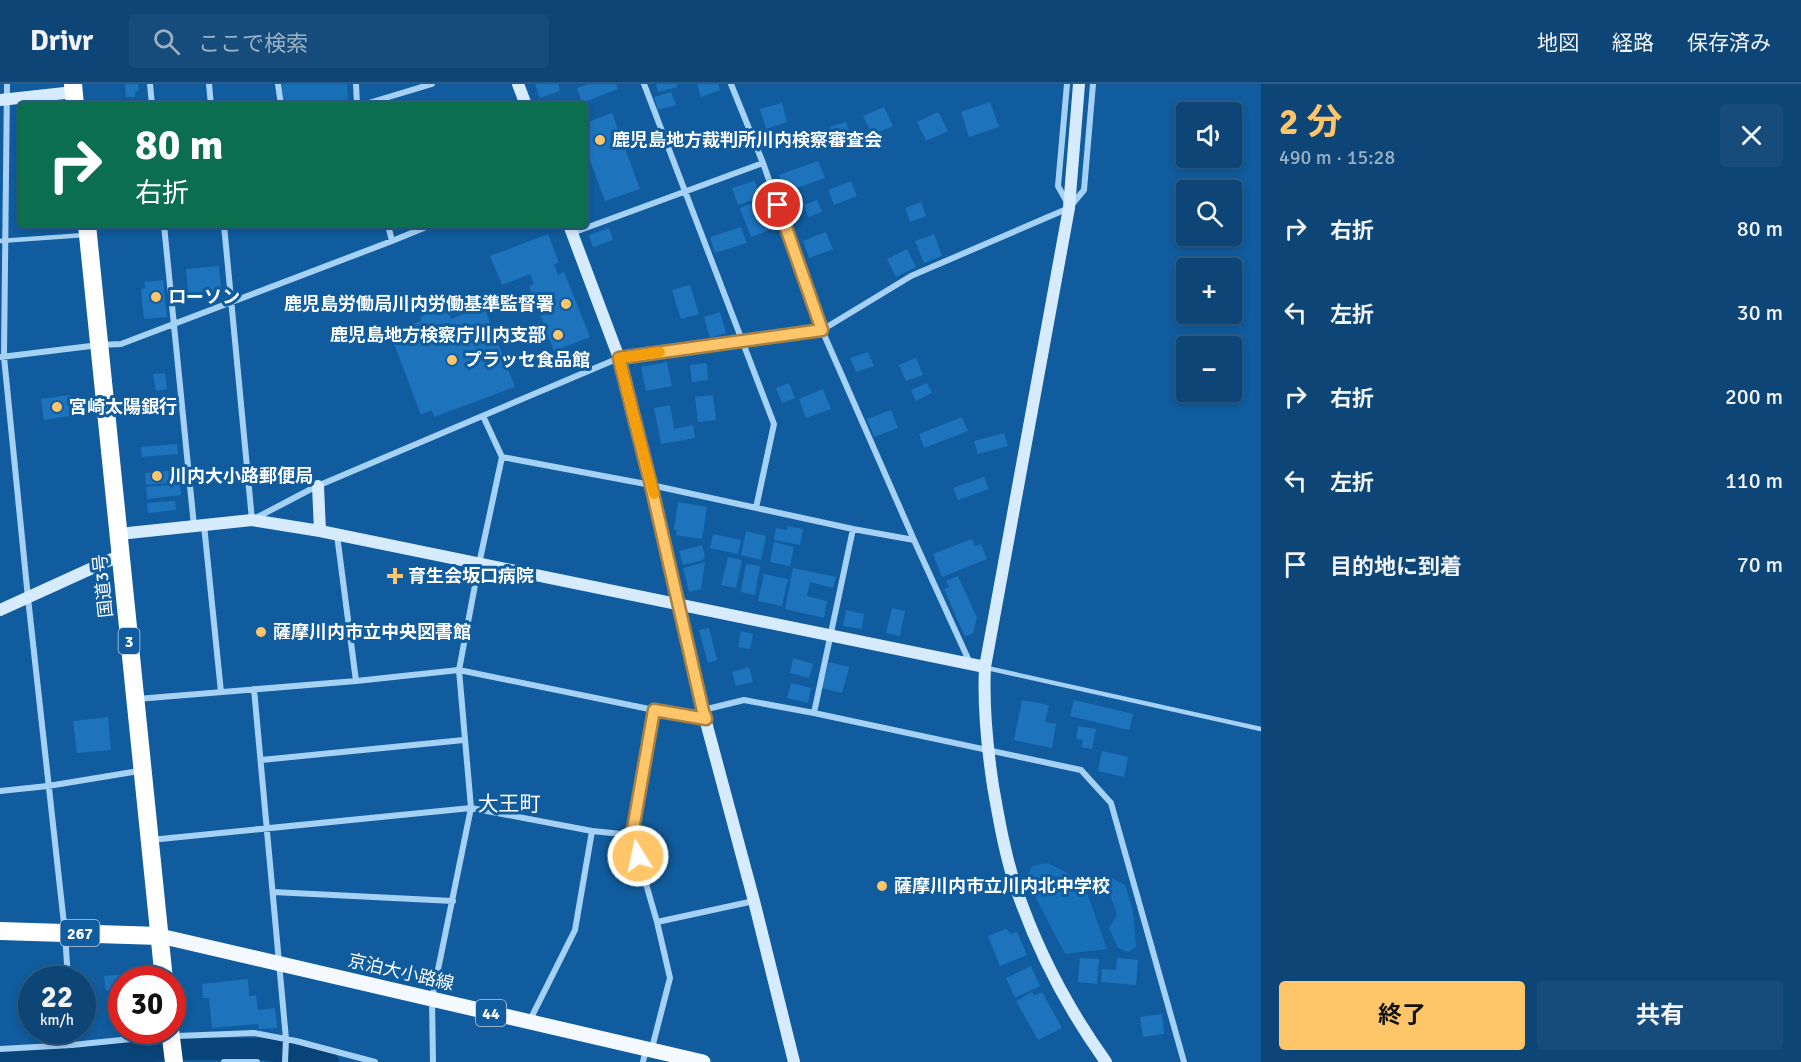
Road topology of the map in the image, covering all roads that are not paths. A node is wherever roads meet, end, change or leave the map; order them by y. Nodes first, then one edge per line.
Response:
1 (7, 84) edge
2 (150, 84) edge
3 (209, 84) edge
4 (278, 84) edge
5 (356, 84) edge
6 (432, 84) edge
7 (518, 84) edge
8 (644, 84) edge
9 (731, 84) edge
10 (1067, 84) edge
11 (1079, 84) edge
12 (1094, 84) edge
13 (74, 94) edge
14 (3, 99) edge
15 (152, 102) edge
16 (211, 102) edge
17 (281, 102) edge
18 (357, 102) edge
19 (372, 102) edge
20 (524, 102) edge
21 (764, 163) junction
22 (684, 193) junction
23 (1069, 208) junction
24 (588, 224) edge
25 (164, 228) edge
26 (224, 228) edge
27 (389, 228) edge
28 (424, 228) edge
29 (571, 229) edge
30 (87, 230) edge
31 (2, 241) edge
32 (392, 242) junction
33 (232, 302) junction
34 (174, 324) junction
35 (822, 330) junction
36 (743, 342) junction
37 (99, 345) junction
38 (2, 357) edge
39 (619, 358) junction
40 (483, 416) junction
41 (502, 457) junction
42 (651, 485) junction
43 (317, 486) junction
44 (756, 508) junction
45 (252, 520) junction
46 (199, 526) junction
47 (853, 530) junction
48 (320, 531) junction
49 (118, 534) junction
50 (338, 535) junction
51 (914, 540) junction
52 (121, 555) junction
53 (479, 564) junction
54 (28, 598) junction
55 (679, 604) junction
56 (0, 610) edge
57 (829, 636) junction
58 (970, 664) junction
59 (985, 667) junction
60 (459, 670) junction
61 (356, 681) junction
62 (254, 689) junction
63 (221, 692) junction
64 (135, 699) junction
65 (654, 710) junction
66 (814, 713) junction
67 (704, 715) junction
68 (1261, 729) edge
69 (464, 740) junction
70 (987, 750) junction
71 (261, 760) junction
72 (143, 771) junction
73 (48, 786) junction
74 (0, 792) edge
75 (471, 808) junction
76 (266, 827) junction
77 (592, 831) junction
78 (632, 835) junction
79 (150, 840) junction
80 (273, 892) junction
81 (453, 901) junction
82 (754, 901) junction
83 (657, 922) junction
84 (0, 931) edge
85 (65, 933) junction
86 (160, 936) junction
87 (280, 964) junction
88 (67, 966) edge
89 (163, 966) edge
90 (432, 999) junction
91 (528, 1022) junction
92 (186, 1035) edge
93 (108, 1041) edge
94 (286, 1041) junction
95 (172, 1044) edge
96 (72, 1045) joint
97 (0, 1049) edge
98 (647, 1054) edge
99 (173, 1060) edge
100 (224, 1062) edge
101 (257, 1062) edge
102 (285, 1062) edge
103 (375, 1062) edge
104 (433, 1062) edge
105 (703, 1062) edge
106 (794, 1062) edge
107 (1106, 1062) edge
108 (1184, 1062) edge

1 - 14 street
2 - 15 street
3 - 16 street
4 - 17 street
5 - 18 street
6 - 19 street
7 - 20 street
8 - 22 street
9 - 21 street
10 - 23 street
11 - 23 street
12 - 23 street
13 - 14 street
14 - 31 street
21 - 22 street
21 - 35 street
22 - 24 street
22 - 36 street
23 - 35 street
23 - 59 street
25 - 34 street
26 - 33 street
27 - 32 street
28 - 32 street
29 - 39 street
30 - 31 lane
30 - 37 highway, 国道3号 / 3
31 - 38 street
32 - 33 street
33 - 34 street
33 - 45 street
34 - 37 street
34 - 46 street
35 - 36 street
35 - 51 street
36 - 39 street
36 - 44 street
37 - 38 street
37 - 49 highway, 国道3号 / 3
38 - 54 street
39 - 40 street
39 - 42 street
40 - 41 street
40 - 43 street
41 - 42 street
41 - 53 street
42 - 44 street
42 - 55 street
43 - 45 street
43 - 48 street
44 - 47 street
45 - 46 street
45 - 48 street
46 - 49 street
46 - 63 street
47 - 51 street
47 - 57 street
48 - 50 street
49 - 52 highway, 国道3号 / 3
50 - 53 street
50 - 61 street
51 - 58 street
52 - 54 street
52 - 64 highway, 国道3号 / 3
53 - 55 street
53 - 60 street
54 - 56 street
54 - 73 street
55 - 57 street
55 - 67 street
57 - 58 street
57 - 66 street
58 - 59 street
59 - 68 lane
59 - 70 street
60 - 61 street
60 - 65 street
60 - 69 street
61 - 62 street
62 - 63 street
62 - 71 street
63 - 64 street
64 - 72 highway, 国道3号 / 3
65 - 67 street
65 - 78 street
66 - 67 street
66 - 70 street
67 - 82 street
69 - 71 street
69 - 75 street
70 - 107 street
70 - 108 street
71 - 76 street
72 - 73 street
72 - 79 highway, 国道3号 / 3
73 - 74 street
73 - 85 street
75 - 76 street
75 - 77 street
75 - 81 street
76 - 79 street
76 - 80 street
77 - 78 street
77 - 91 street
78 - 83 street
79 - 86 highway, 国道3号 / 3
80 - 81 street
80 - 87 street
81 - 90 street
82 - 83 street
82 - 106 street
83 - 98 street
84 - 85 highway, 267
85 - 86 highway, 267
85 - 88 street
86 - 87 main road, 京泊大小路線 / 44
86 - 89 highway, 国道3号 / 3
87 - 90 main road, 京泊大小路線 / 44
87 - 94 street
90 - 91 main road, 京泊大小路線 / 44
90 - 104 street
91 - 98 main road, 京泊大小路線 / 44
92 - 94 street
93 - 96 street
94 - 102 street
94 - 103 street
95 - 99 highway
96 - 97 street
98 - 105 main road, 京泊大小路線 / 44
100 - 101 street

